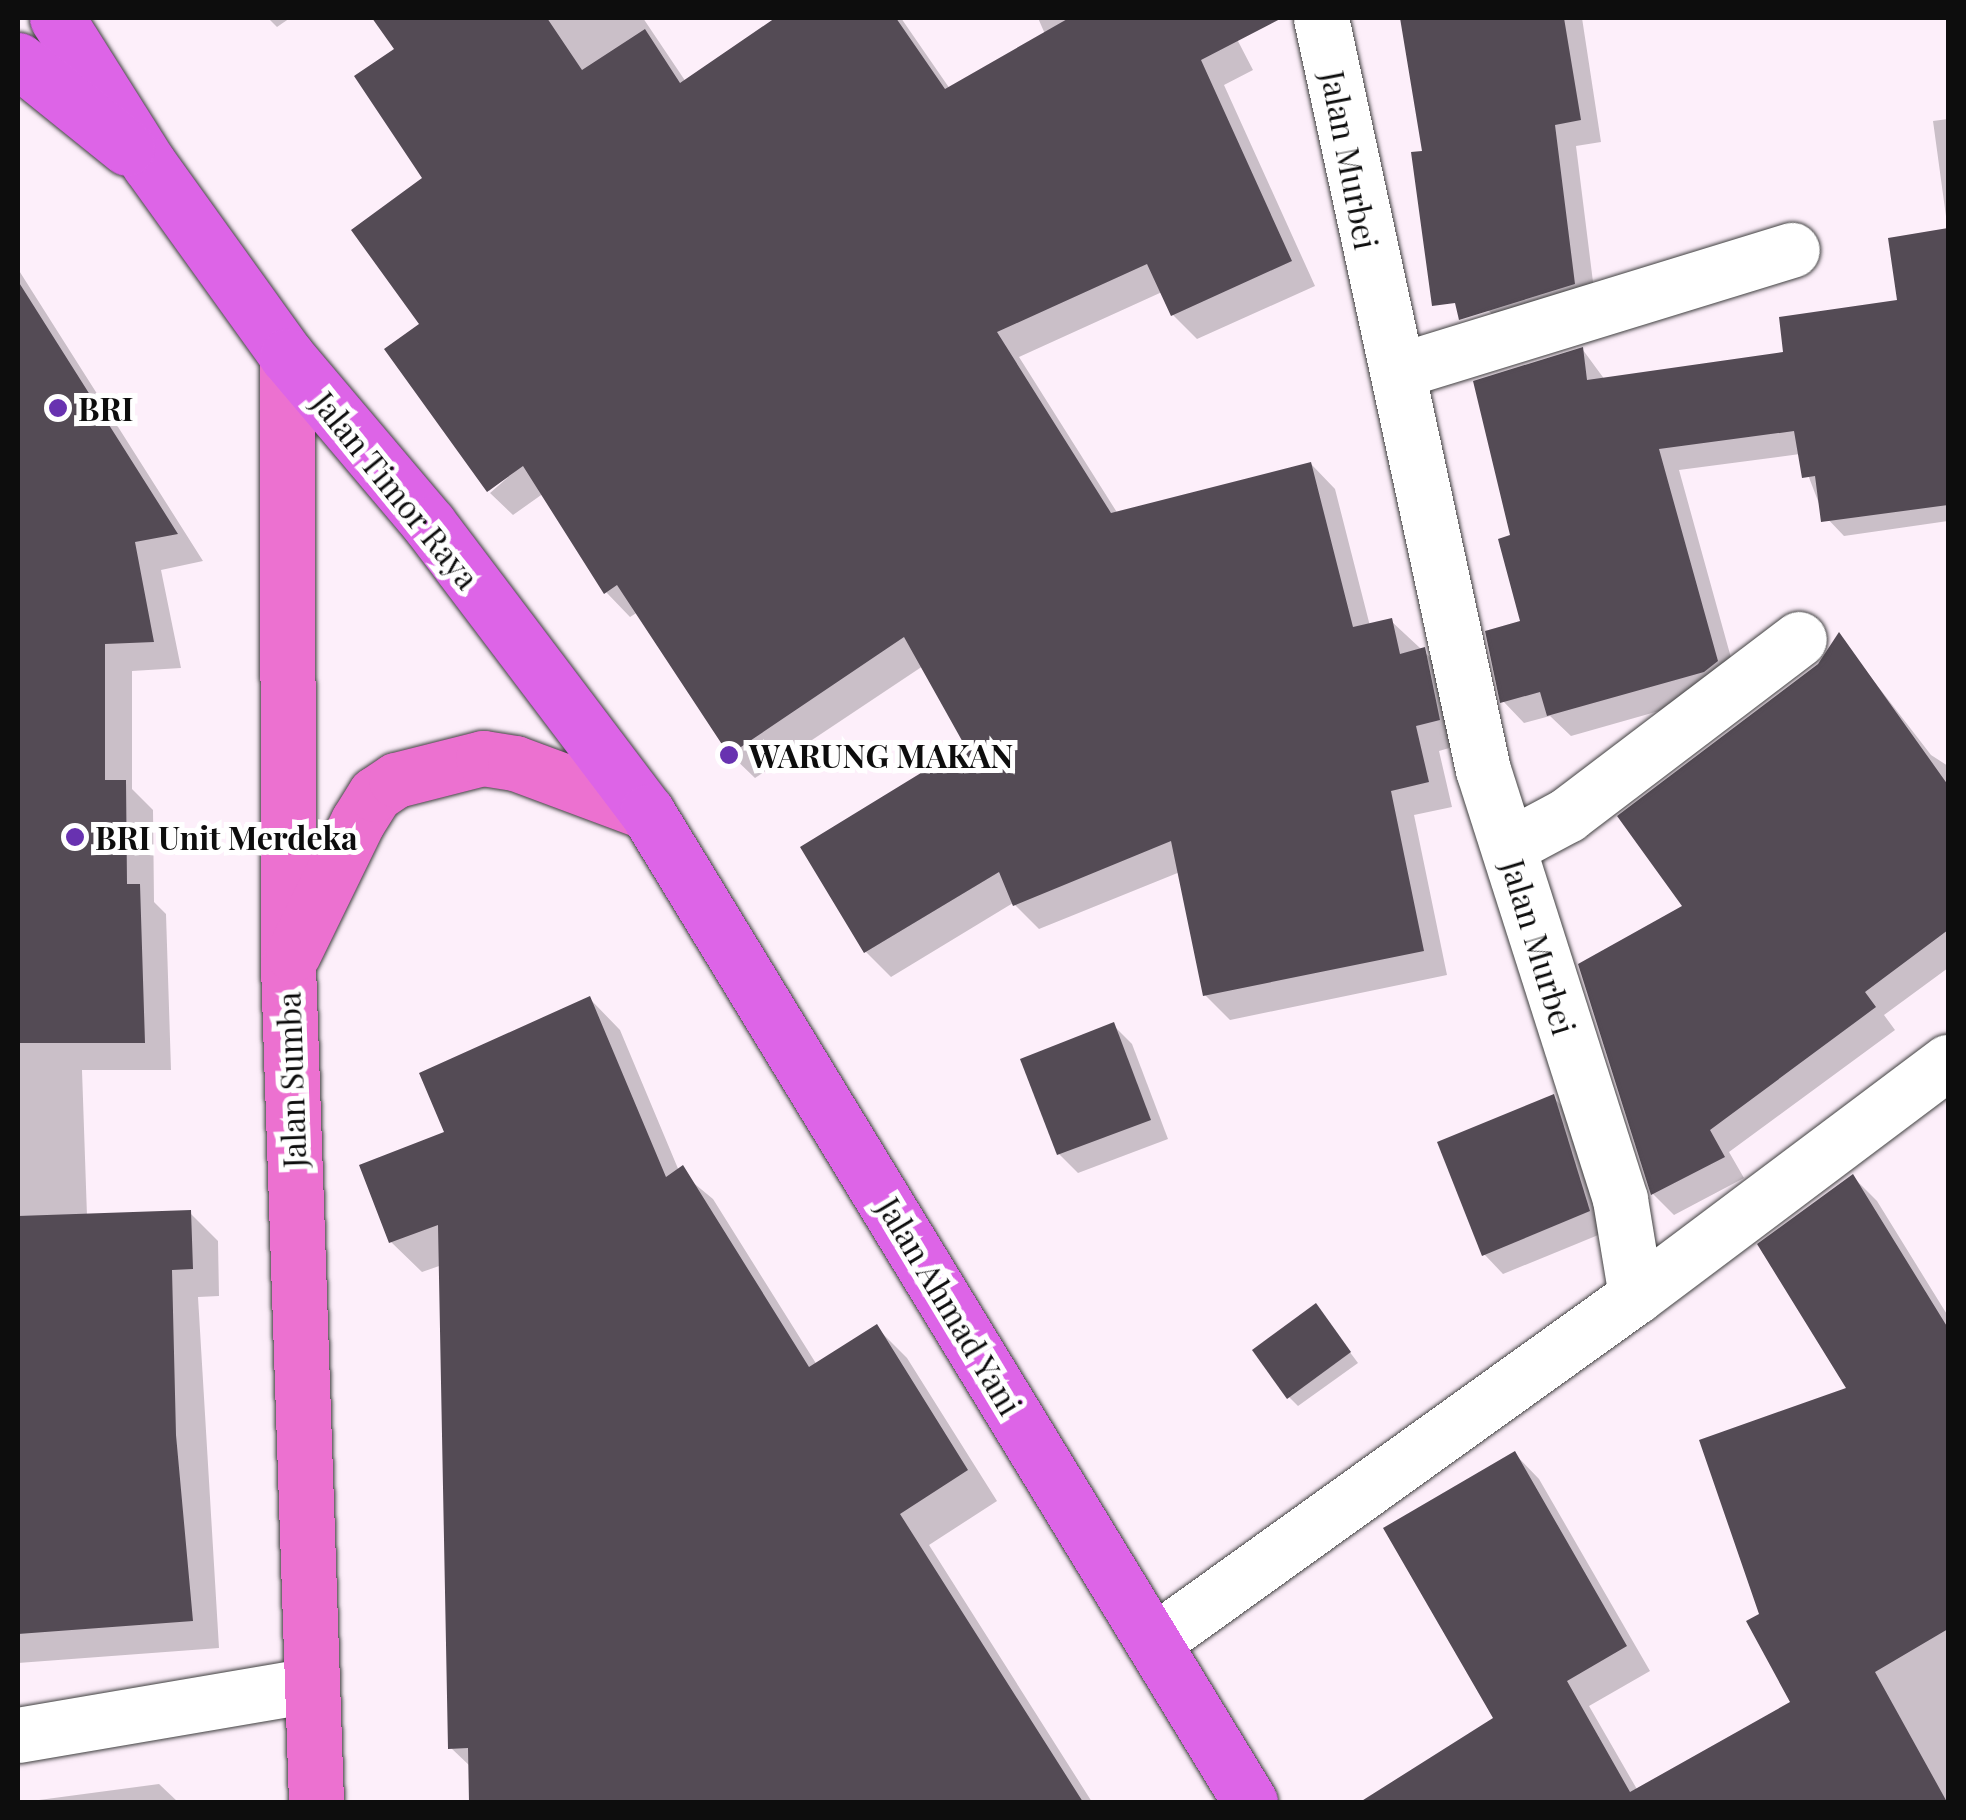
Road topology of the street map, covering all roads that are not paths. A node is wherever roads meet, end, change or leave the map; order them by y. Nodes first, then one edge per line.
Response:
1 (57, 18) edge
2 (1321, 18) edge
3 (21, 70) edge
4 (150, 164) junction
5 (1792, 250) dead end
6 (286, 356) junction
7 (1398, 371) junction
8 (1799, 639) dead end
9 (647, 812) junction
10 (1509, 846) junction
11 (288, 966) junction
12 (1948, 1062) edge
13 (1636, 1296) junction
14 (1154, 1641) junction
15 (311, 1685) junction
16 (18, 1736) edge
17 (316, 1802) edge
18 (1250, 1802) edge

1 - 4 highway, Jalan Timor Raya
2 - 7 street, Jalan Murbei
3 - 4 highway, Jalan Timor Raya
4 - 6 highway, Jalan Timor Raya
5 - 7 street
6 - 9 highway, Jalan Timor Raya
6 - 11 main road, Jalan Sumba
7 - 10 street, Jalan Murbei
8 - 10 street
9 - 11 main road
9 - 14 highway, Jalan Ahmad Yani
10 - 13 street, Jalan Murbei
11 - 15 main road, Jalan Sumba
12 - 13 street
13 - 14 street
14 - 18 highway, Jalan Ahmad Yani
15 - 16 street
15 - 17 main road, Jalan Sumba

